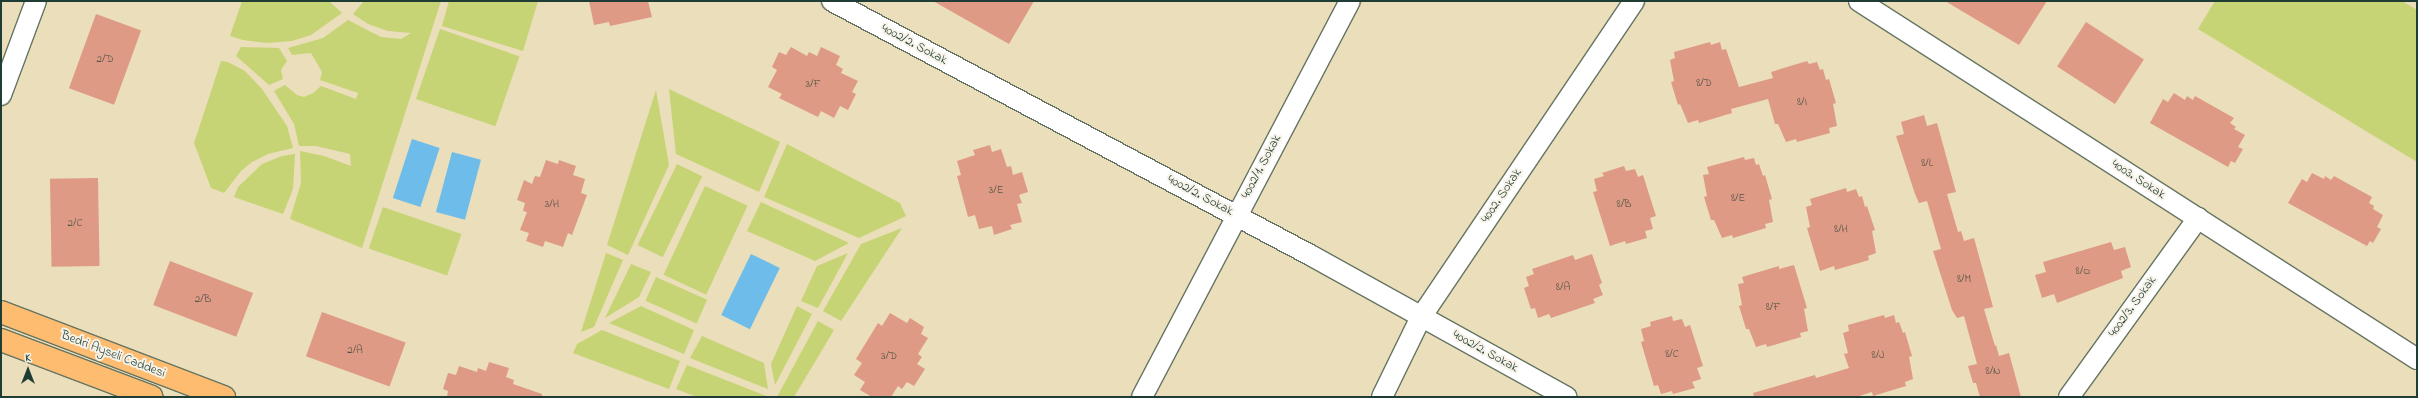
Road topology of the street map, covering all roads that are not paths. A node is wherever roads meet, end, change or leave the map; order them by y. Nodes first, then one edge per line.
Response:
1 (36, 1) edge
2 (832, 1) edge
3 (1350, 1) edge
4 (1634, 1) edge
5 (1858, 1) edge
6 (1, 95) edge
7 (1236, 215) junction
8 (2198, 218) junction
9 (1, 312) edge
10 (1421, 317) junction
11 (1, 340) edge
12 (2417, 359) edge
13 (152, 397) edge
14 (224, 397) edge
15 (1142, 397) edge
16 (1382, 397) edge
17 (1566, 397) edge
18 (2069, 397) edge

1 - 6 street
2 - 7 street, 4002/2. Sokak
3 - 7 street, 4002/1. Sokak
4 - 10 street, 4002. Sokak
5 - 8 street, 4003. Sokak
7 - 10 street, 4002/2. Sokak
7 - 15 street, 4002/1. Sokak
8 - 12 street, 4003. Sokak
8 - 18 street, 4002/3. Sokak
9 - 14 main road, Bedri Ayseli Caddesi
10 - 16 street, 4002. Sokak
10 - 17 street, 4002/2. Sokak
11 - 13 main road, Bedri Ayseli Caddesi

